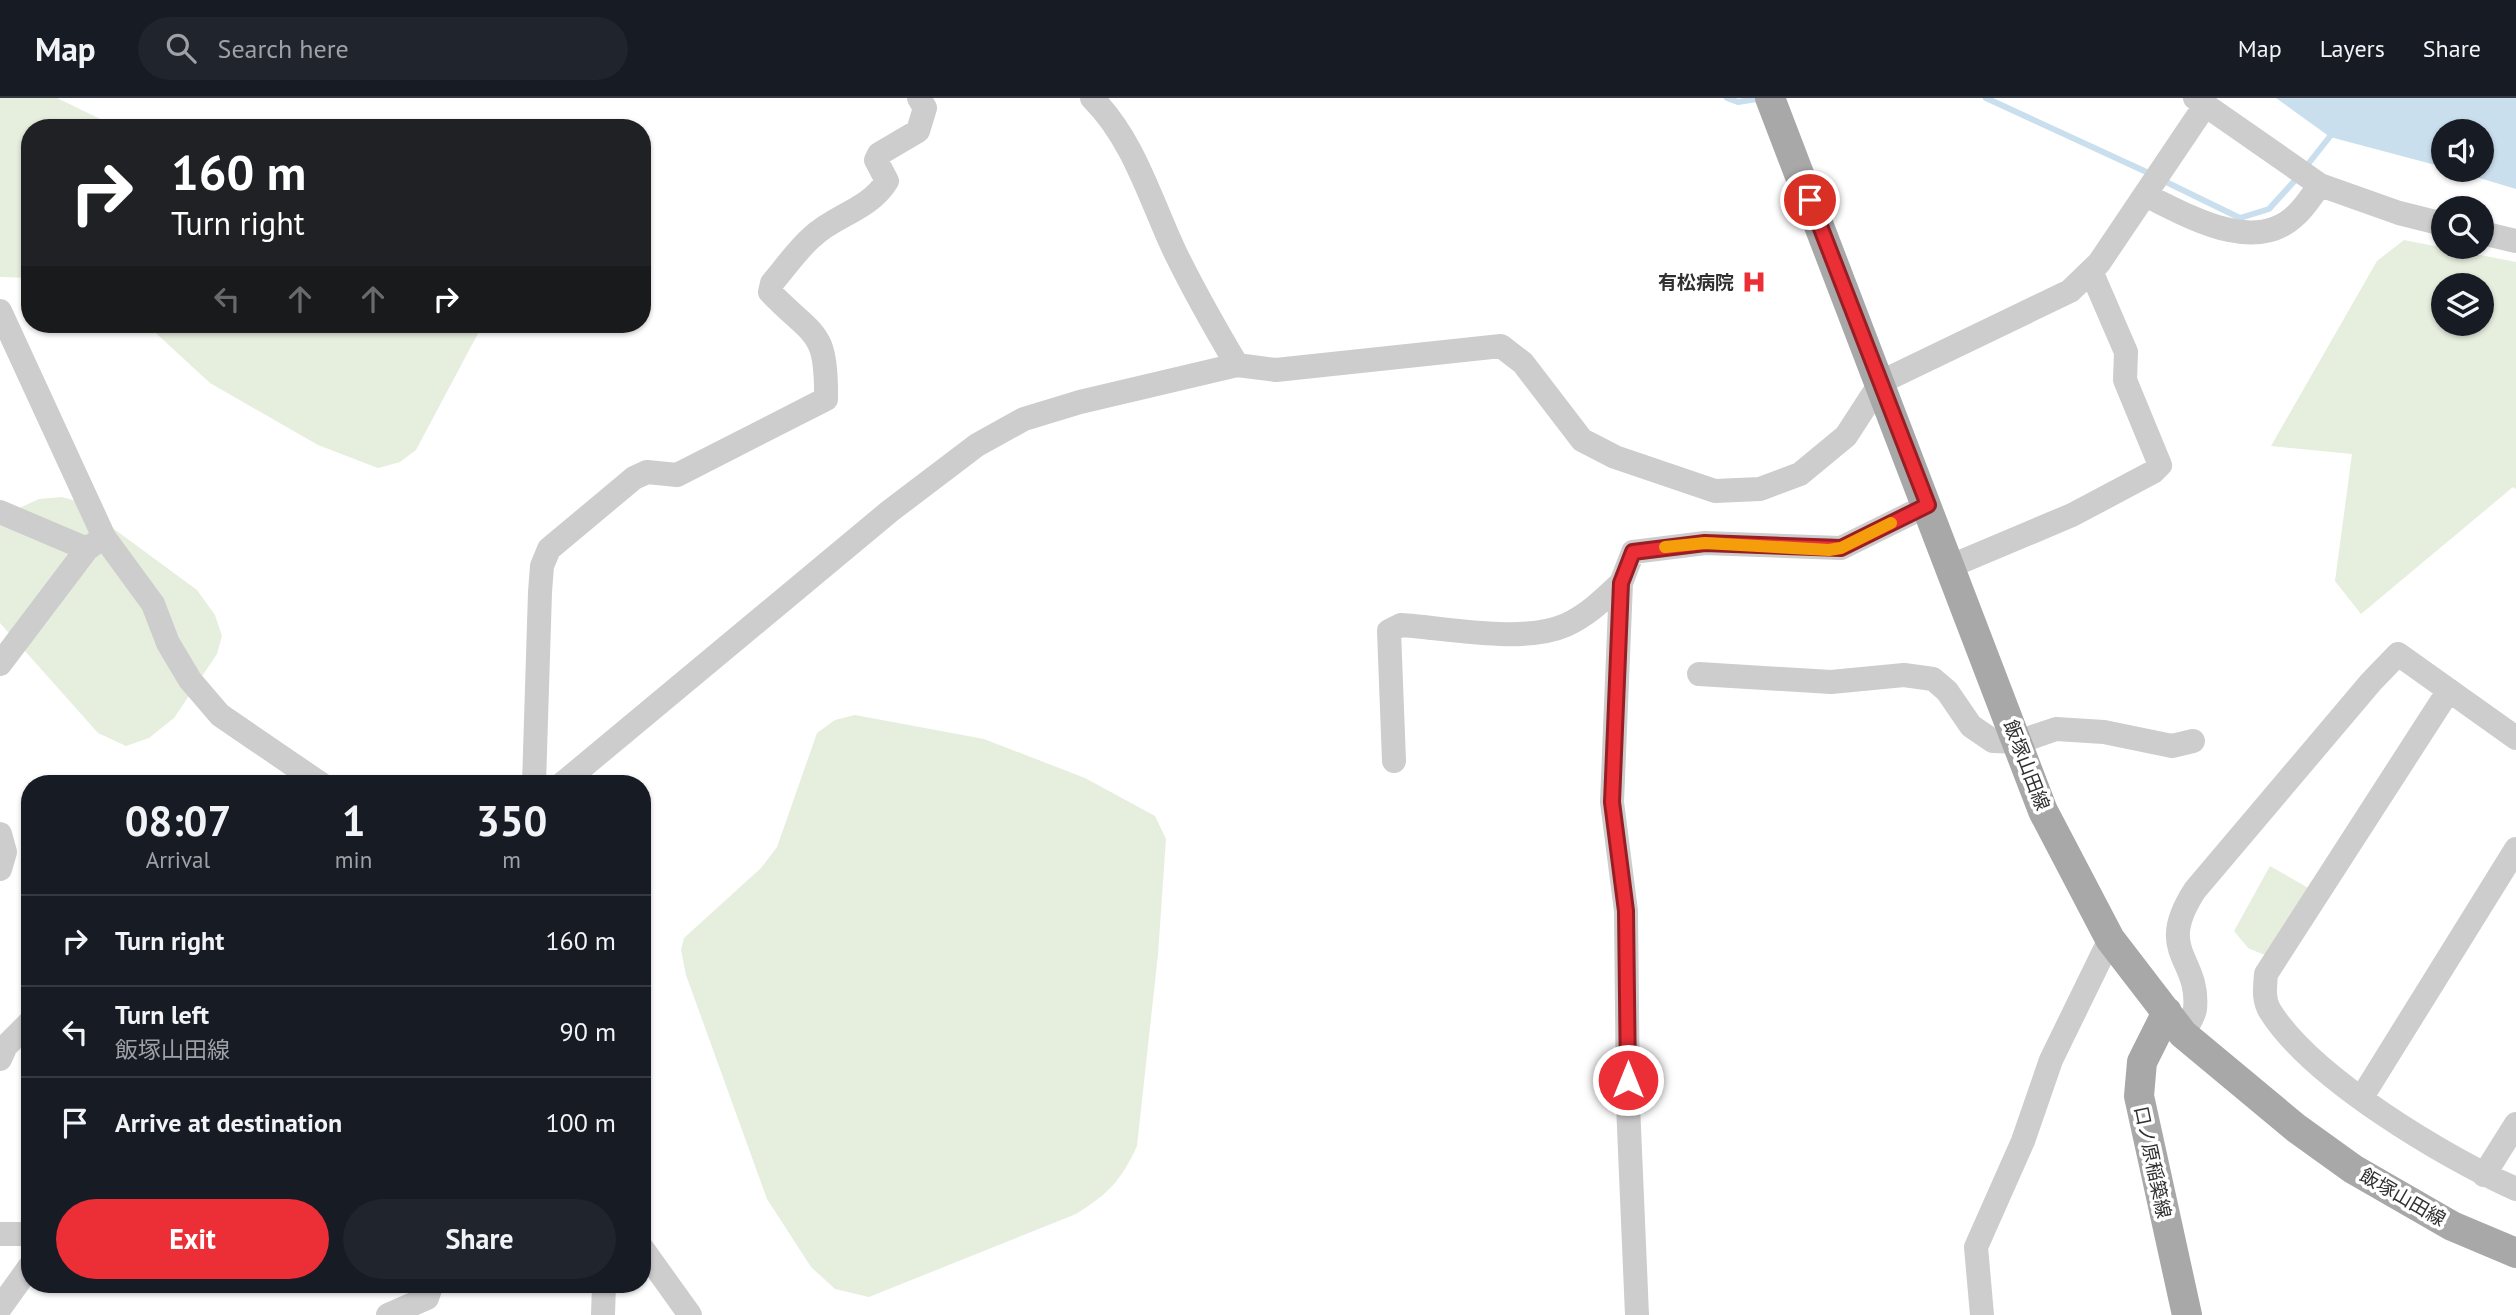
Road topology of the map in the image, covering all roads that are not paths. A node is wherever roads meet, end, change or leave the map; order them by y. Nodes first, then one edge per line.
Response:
1 (919, 98) edge
2 (1092, 98) edge
3 (1770, 98) edge
4 (2200, 103) edge
5 (2152, 184) junction
6 (2320, 186) junction
7 (2431, 221) edge
8 (2494, 236) edge
9 (2516, 241) edge
10 (2091, 271) junction
11 (0, 311) edge
12 (1237, 365) junction
13 (1881, 382) junction
14 (1928, 505) junction
15 (0, 512) edge
16 (96, 543) junction
17 (1951, 566) junction
18 (1621, 583) junction
19 (0, 664) edge
20 (1699, 674) dead end
21 (2449, 690) junction
22 (2516, 738) edge
23 (2193, 741) dead end
24 (2018, 742) junction
25 (1394, 761) dead end
26 (308, 775) edge
27 (534, 775) edge
28 (578, 775) edge
29 (0, 834) edge
30 (2516, 849) edge
31 (0, 869) edge
32 (2110, 939) junction
33 (2175, 1023) junction
34 (21, 1030) edge
35 (0, 1059) edge
36 (2362, 1097) junction
37 (2516, 1124) edge
38 (2484, 1174) junction
39 (2516, 1189) edge
40 (0, 1234) edge
41 (21, 1234) edge
42 (2516, 1253) edge
43 (651, 1261) edge
44 (21, 1279) edge
45 (429, 1293) edge
46 (604, 1293) edge
47 (0, 1308) edge
48 (388, 1315) edge
49 (604, 1315) edge
50 (690, 1315) edge
51 (1637, 1315) edge
52 (1982, 1315) edge
53 (2187, 1315) edge

1 - 27 street
2 - 12 street
3 - 13 main road, 飯塚山田線
4 - 5 street
4 - 6 street
5 - 6 street
5 - 10 street
6 - 7 street
8 - 9 street
10 - 13 street
10 - 17 street
11 - 16 street
12 - 13 street
12 - 28 street
13 - 14 main road, 飯塚山田線
14 - 17 main road, 飯塚山田線
14 - 18 street
15 - 16 street
16 - 19 street
16 - 26 street
17 - 24 main road, 飯塚山田線
18 - 25 street
18 - 51 street
20 - 24 street
21 - 22 street
21 - 33 street
21 - 36 street
23 - 24 street
24 - 32 main road, 飯塚山田線
29 - 31 street
30 - 36 street
32 - 33 main road, 飯塚山田線
32 - 52 street
33 - 42 main road, 飯塚山田線
33 - 53 main road, 口ノ原稲築線
34 - 35 street
36 - 38 street
37 - 38 street
38 - 39 street
40 - 41 street
43 - 50 street
44 - 47 street
45 - 48 street
46 - 49 street

